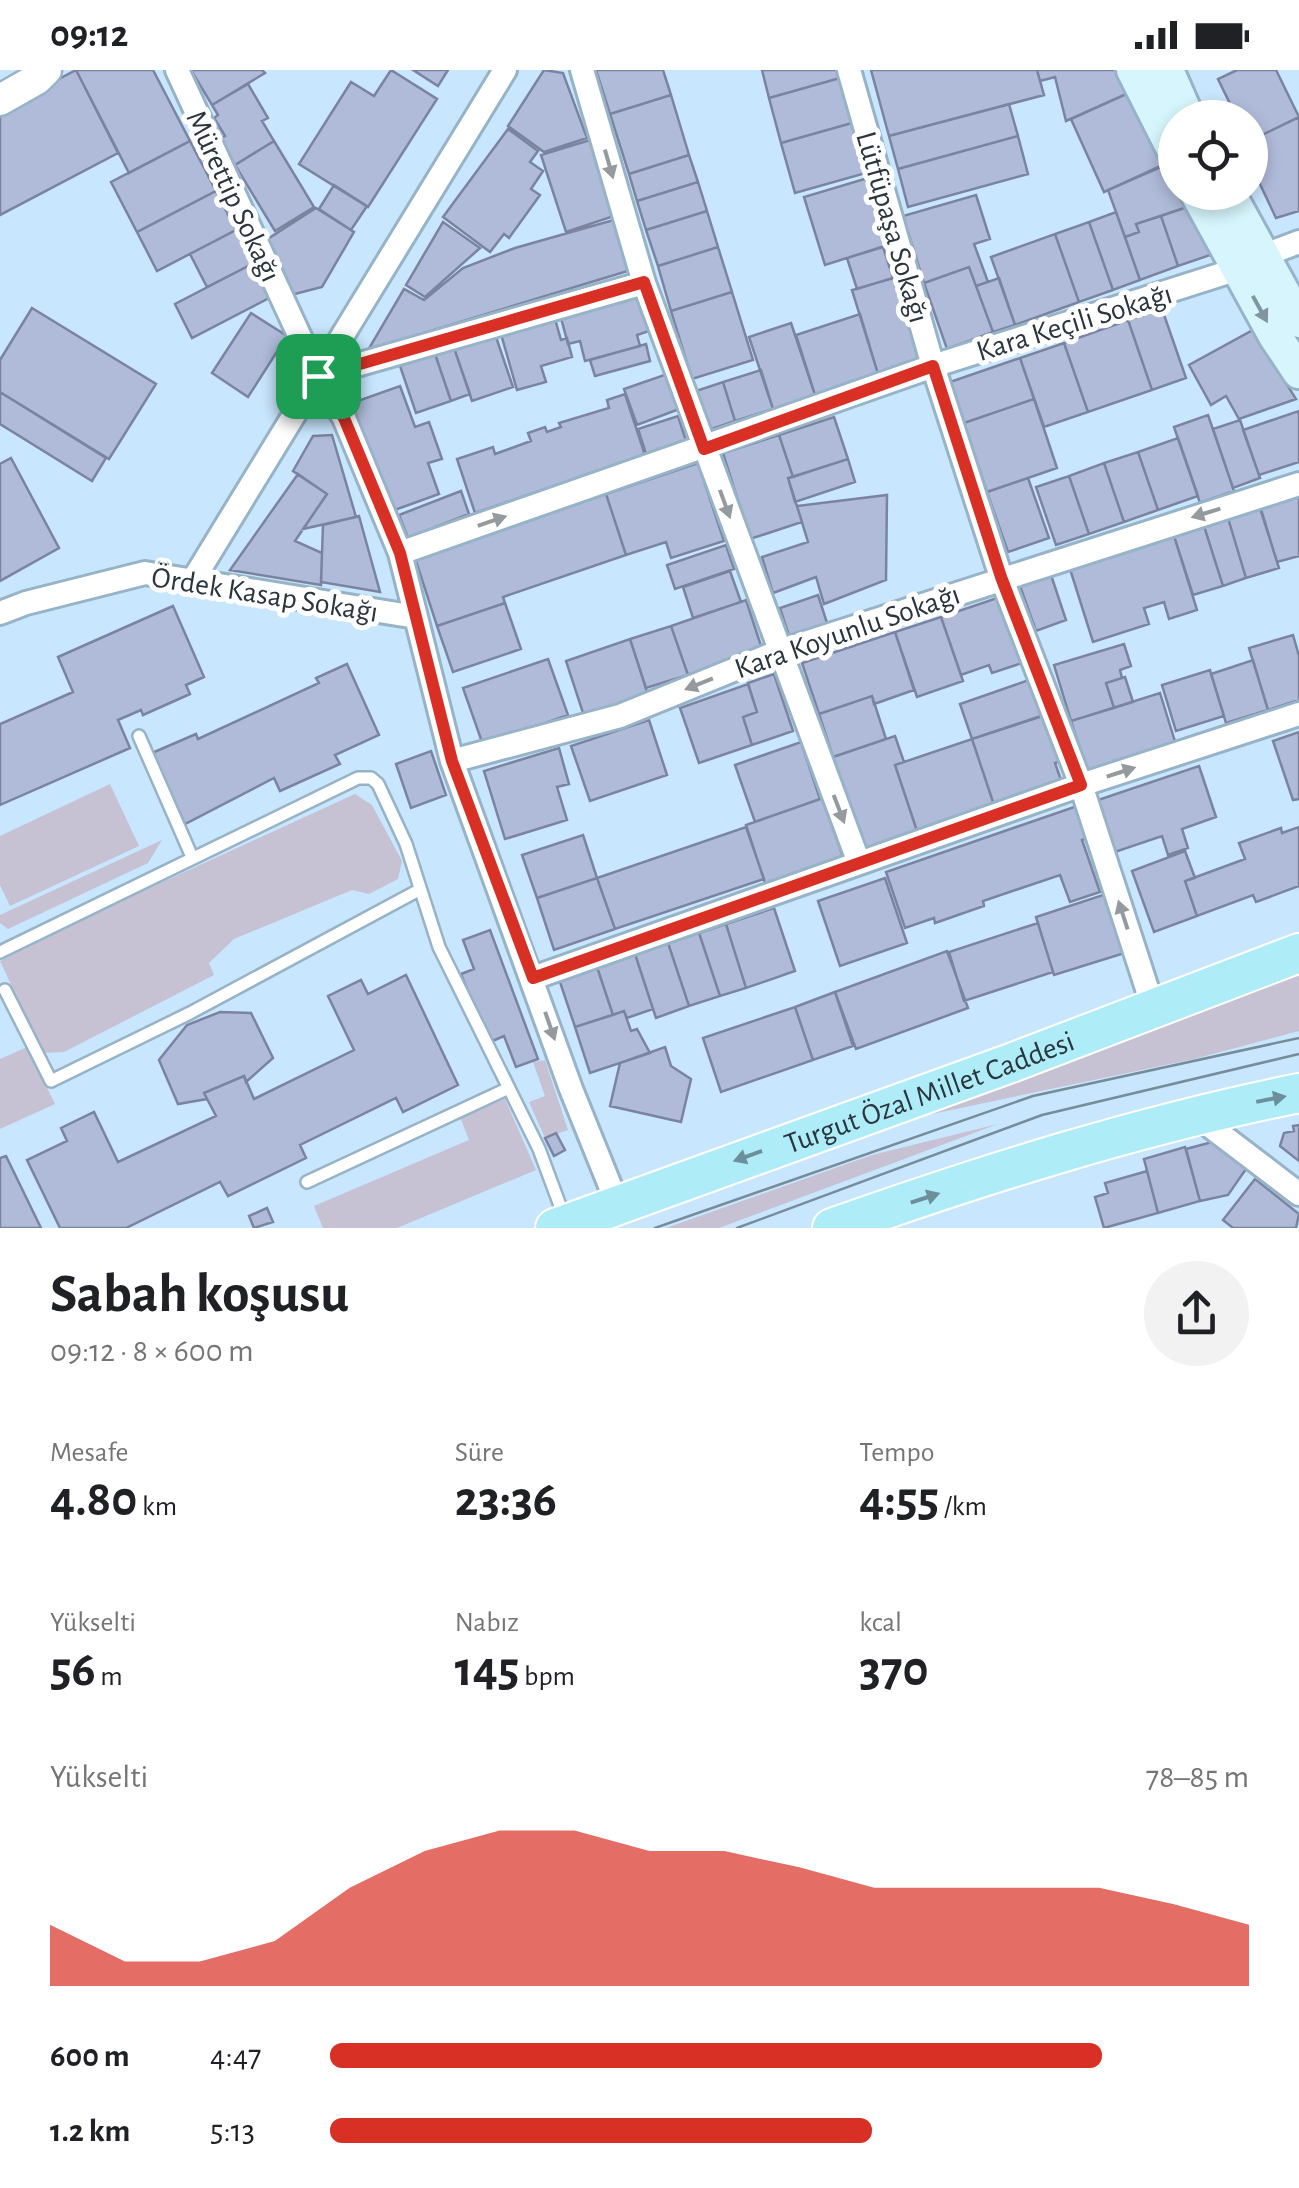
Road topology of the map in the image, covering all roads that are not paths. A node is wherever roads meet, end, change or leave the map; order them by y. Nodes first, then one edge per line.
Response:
1 (46, 70) edge
2 (176, 70) edge
3 (505, 70) edge
4 (582, 70) edge
5 (849, 70) edge
6 (1133, 70) edge
7 (1167, 70) edge
8 (0, 100) edge
9 (1180, 100) edge
10 (1158, 119) edge
11 (1210, 210) edge
12 (1234, 210) edge
13 (1299, 242) edge
14 (1250, 263) junction
15 (644, 282) junction
16 (1299, 321) edge
17 (933, 366) junction
18 (1299, 372) edge
19 (318, 376) junction
20 (704, 449) junction
21 (1299, 484) edge
22 (400, 553) junction
23 (1001, 577) junction
24 (193, 580) junction
25 (0, 613) edge
26 (416, 617) junction
27 (780, 651) junction
28 (1299, 714) edge
29 (139, 736) dead end
30 (452, 761) junction
31 (1081, 785) junction
32 (192, 857) junction
33 (859, 864) junction
34 (419, 890) junction
35 (0, 952) edge
36 (1299, 953) edge
37 (533, 978) junction
38 (5, 990) dead end
39 (1153, 1008) junction
40 (509, 1088) junction
41 (1299, 1093) edge
42 (1194, 1114) junction
43 (308, 1182) dead end
44 (1299, 1194) edge
45 (617, 1204) junction
46 (561, 1226) edge
47 (832, 1228) edge

1 - 8 street
2 - 19 street, Mürettip Sokağı
3 - 19 street
4 -> 15 street
5 - 17 street, Lütfüpaşa Sokağı
6 - 10 main road
7 - 9 main road
11 - 14 main road
12 - 14 main road
13 - 14 street, Kara Keçili Sokağı
14 - 16 main road
14 - 17 street, Kara Keçili Sokağı
14 -> 18 main road
15 - 19 street
15 - 20 street
17 - 20 street, Kara Keçili Sokağı
17 - 23 street, Lütfüpaşa Sokağı
19 - 22 street, Mürettip Sokağı
19 - 24 street
22 -> 20 street, Kara Keçili Sokağı
20 -> 27 street
21 -> 23 street, Kara Koyunlu Sokağı
22 - 26 street, Mürettip Sokağı
23 - 27 street, Kara Koyunlu Sokağı
23 - 31 street, Lütfüpaşa Sokağı
24 - 25 street, Ördek Kasap Sokağı
24 - 26 street, Ördek Kasap Sokağı
26 - 30 street, Mürettip Sokağı
27 -> 30 street, Kara Koyunlu Sokağı
27 -> 33 street
31 -> 28 street
29 - 32 lane
30 - 37 street, Mürettip Sokağı
31 - 33 street
39 -> 31 street, Lütfüpaşa Sokağı
32 - 34 lane
32 - 35 lane
33 - 37 street
34 - 38 lane
34 - 40 lane
36 - 39 main road, Turgut Özal Millet Caddesi
37 -> 45 street, Mürettip Sokağı
39 -> 45 main road, Turgut Özal Millet Caddesi
40 - 43 lane
40 - 46 lane
42 -> 41 main road
42 - 44 street
47 -> 42 main road
45 - 46 main road, Turgut Özal Millet Caddesi

